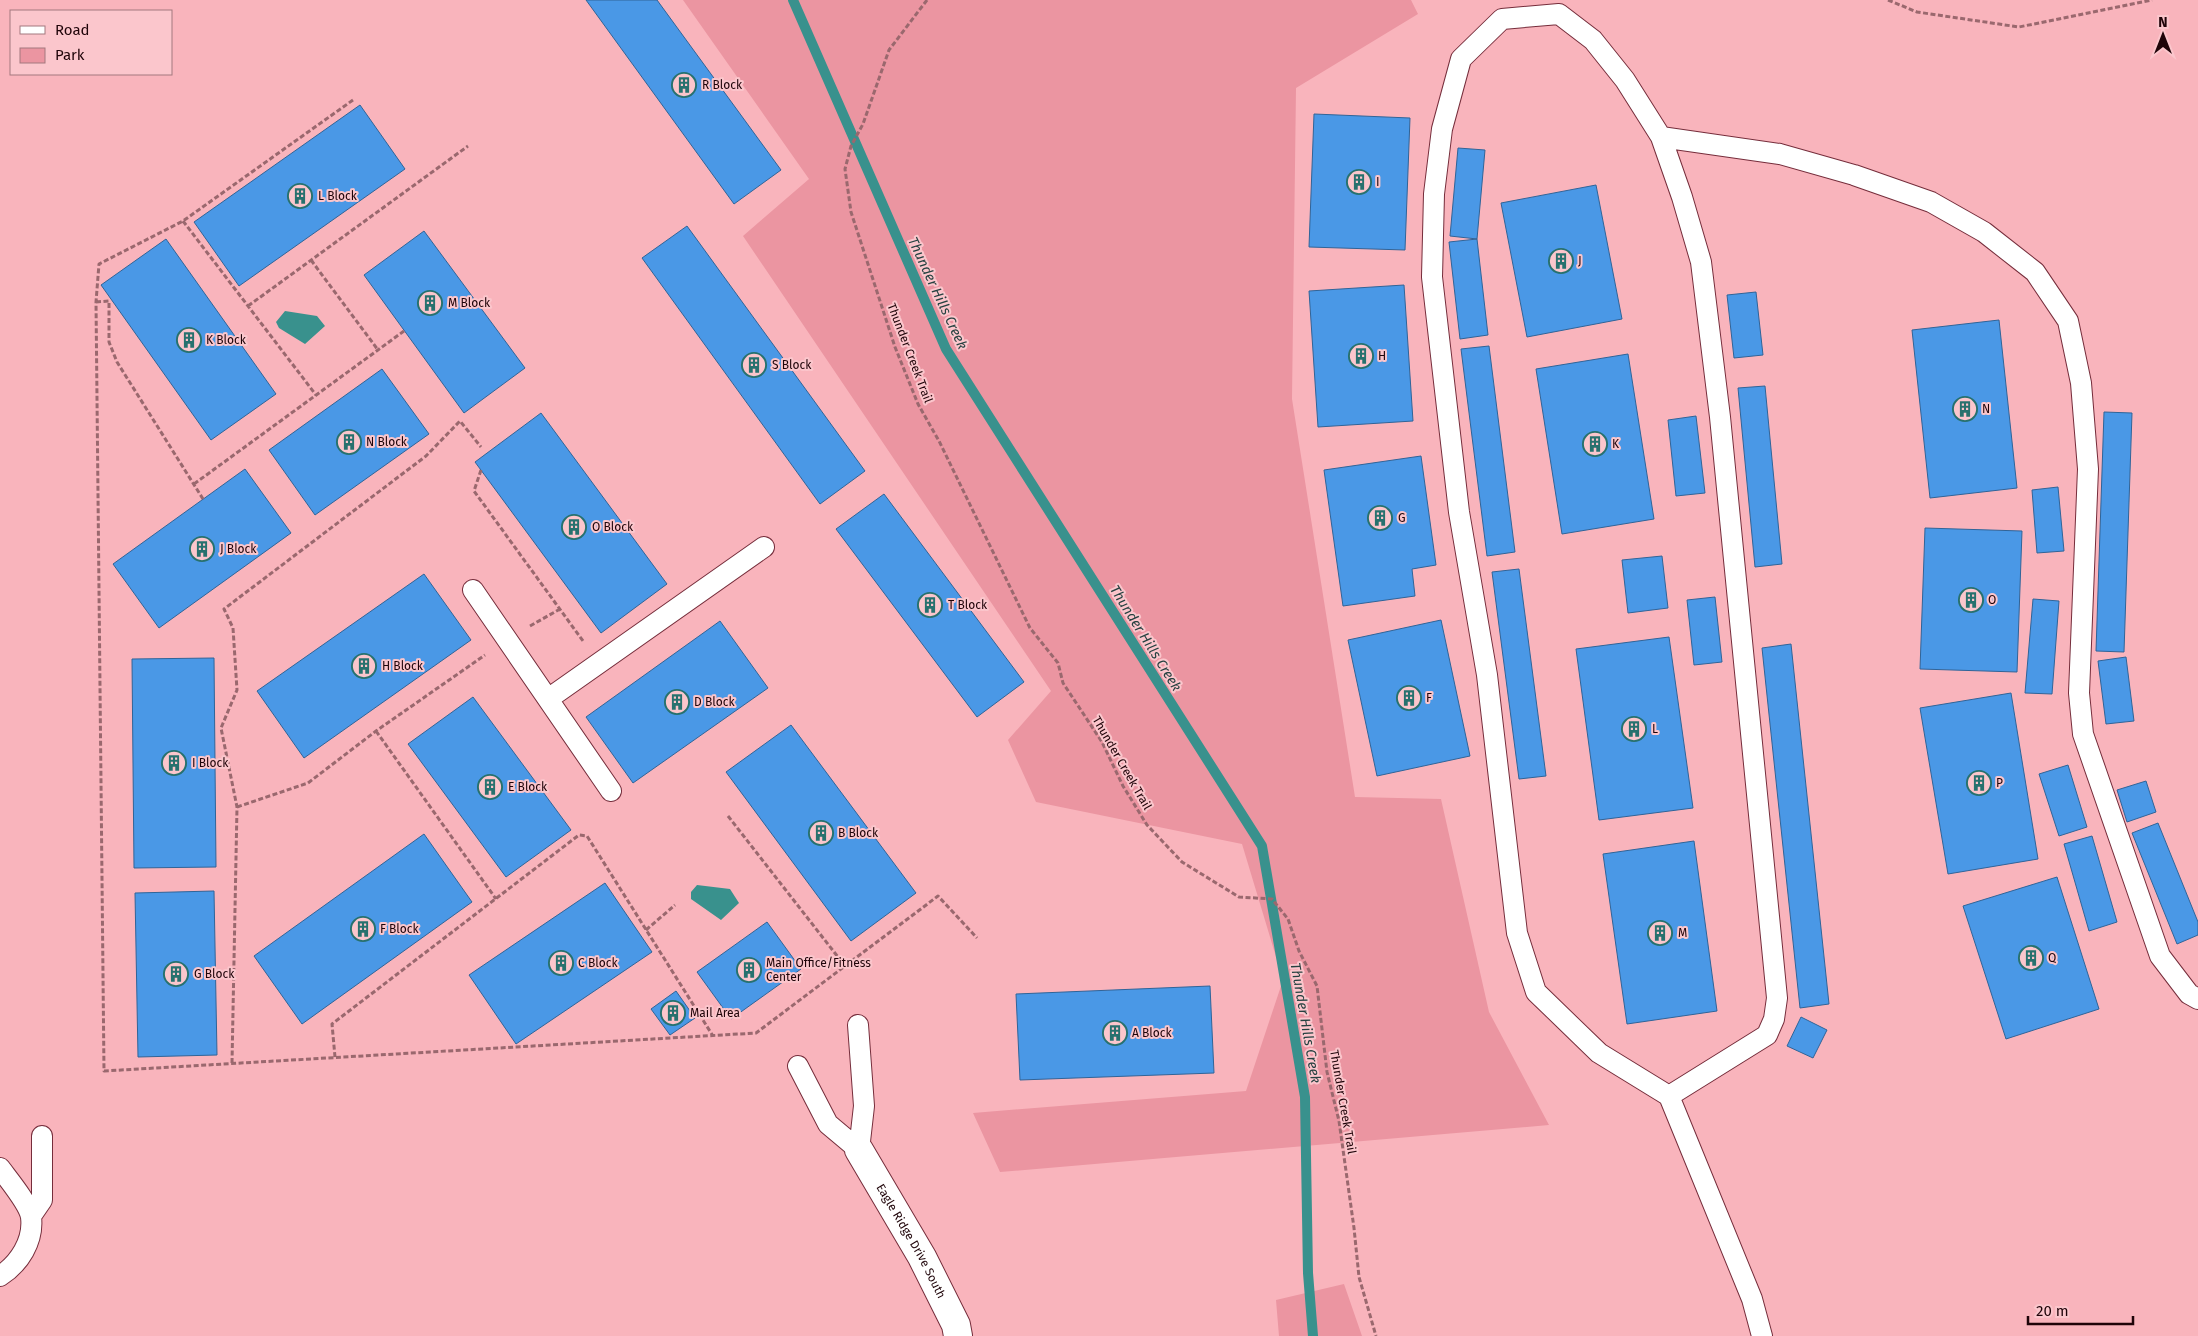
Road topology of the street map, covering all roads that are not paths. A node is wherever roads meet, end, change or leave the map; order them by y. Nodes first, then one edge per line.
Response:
1 (1661, 137) junction
2 (764, 547) dead end
3 (473, 590) dead end
4 (548, 698) junction
5 (611, 791) dead end
6 (2198, 999) edge
7 (858, 1025) dead end
8 (798, 1066) dead end
9 (1669, 1096) junction
10 (42, 1136) dead end
11 (859, 1150) junction
12 (0, 1168) edge
13 (31, 1216) junction
14 (0, 1276) edge
15 (958, 1336) edge
16 (1762, 1336) edge

1 - 6 lane
1 - 9 lane
1 - 9 lane
2 - 4 lane
3 - 4 lane
4 - 5 lane
7 - 11 lane
8 - 11 lane
9 - 16 lane
10 - 13 lane
11 - 15 street, Eagle Ridge Drive South
12 - 13 lane
13 - 14 lane

